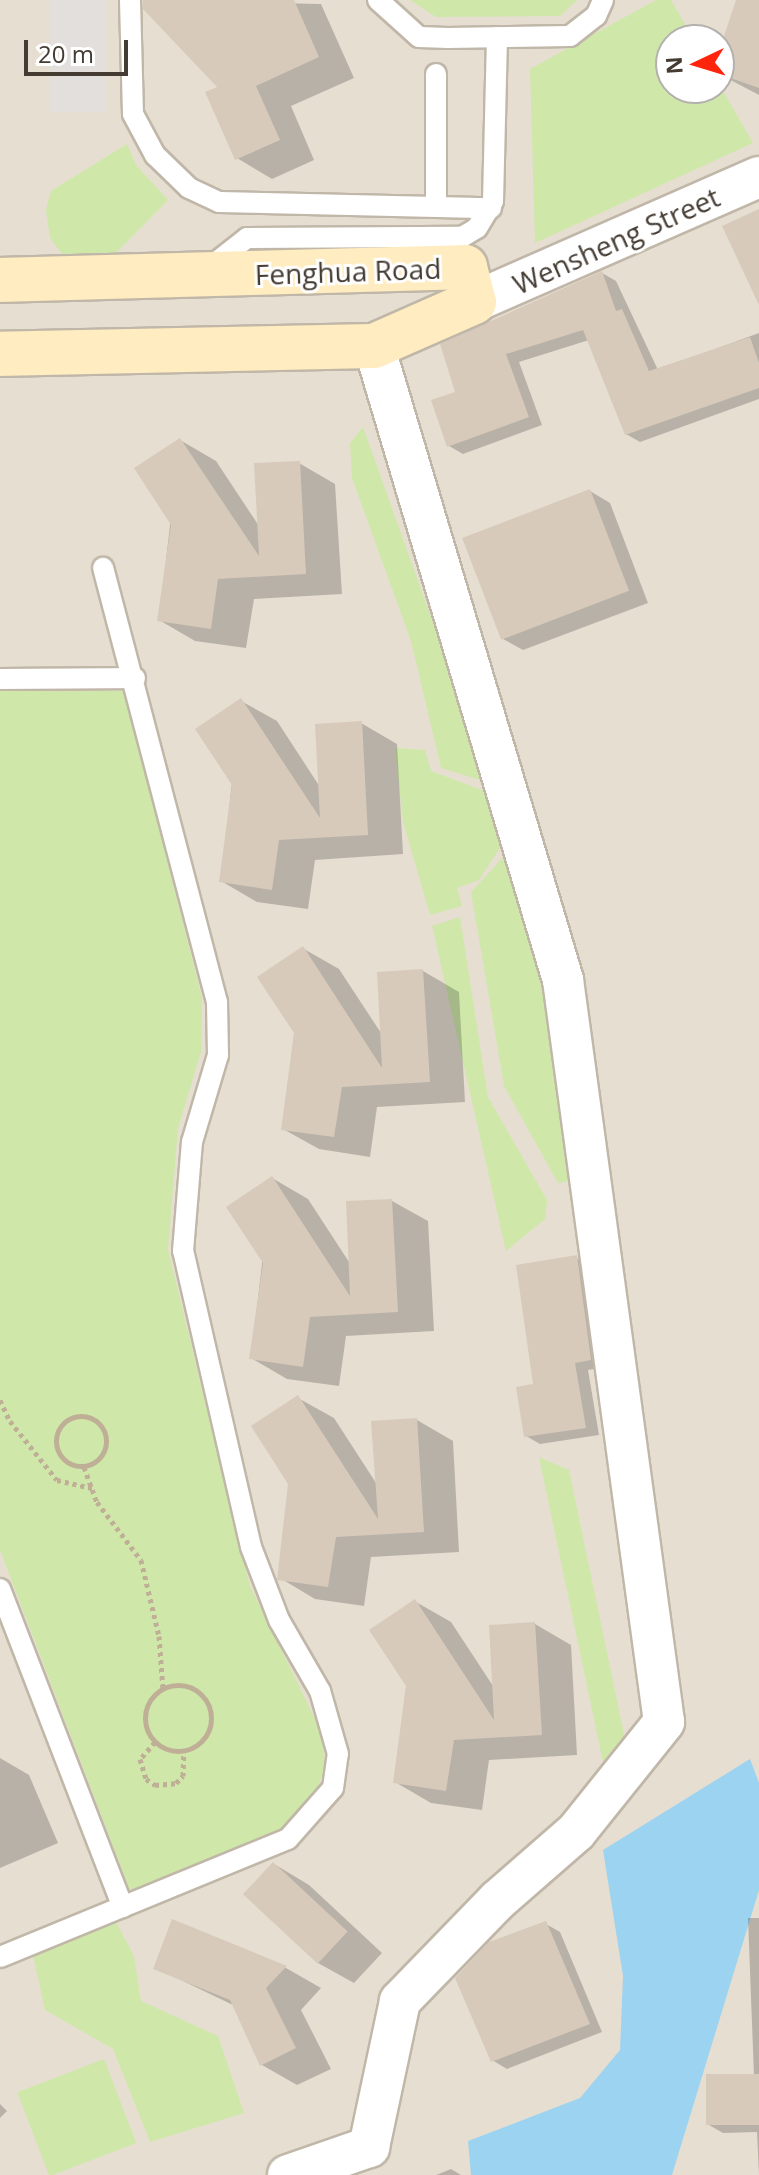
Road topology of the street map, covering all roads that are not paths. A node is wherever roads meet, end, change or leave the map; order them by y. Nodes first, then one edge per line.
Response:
1 (130, 0) edge
2 (378, 0) edge
3 (603, 0) edge
4 (497, 37) junction
5 (436, 74) dead end
6 (759, 177) edge
7 (436, 206) junction
8 (491, 208) junction
9 (201, 275) junction
10 (0, 280) edge
11 (474, 302) junction
12 (374, 346) junction
13 (0, 354) edge
14 (103, 568) dead end
15 (135, 678) junction
16 (0, 679) edge
17 (0, 1589) edge
18 (123, 1907) junction
19 (0, 1957) edge
20 (288, 2175) edge

1 - 7 lane
2 - 4 lane
3 - 4 lane
4 - 8 lane
5 - 7 lane
6 - 11 street, Wensheng Street
7 - 8 lane
8 - 9 lane
9 - 10 street, Fenghua Road
9 - 11 street, Fenghua Road
11 - 12 street, Fenghua Road
12 - 13 street, Fenghua Road
12 - 20 street
14 - 15 lane
15 - 16 lane
15 - 18 lane
17 - 18 lane
18 - 19 lane

